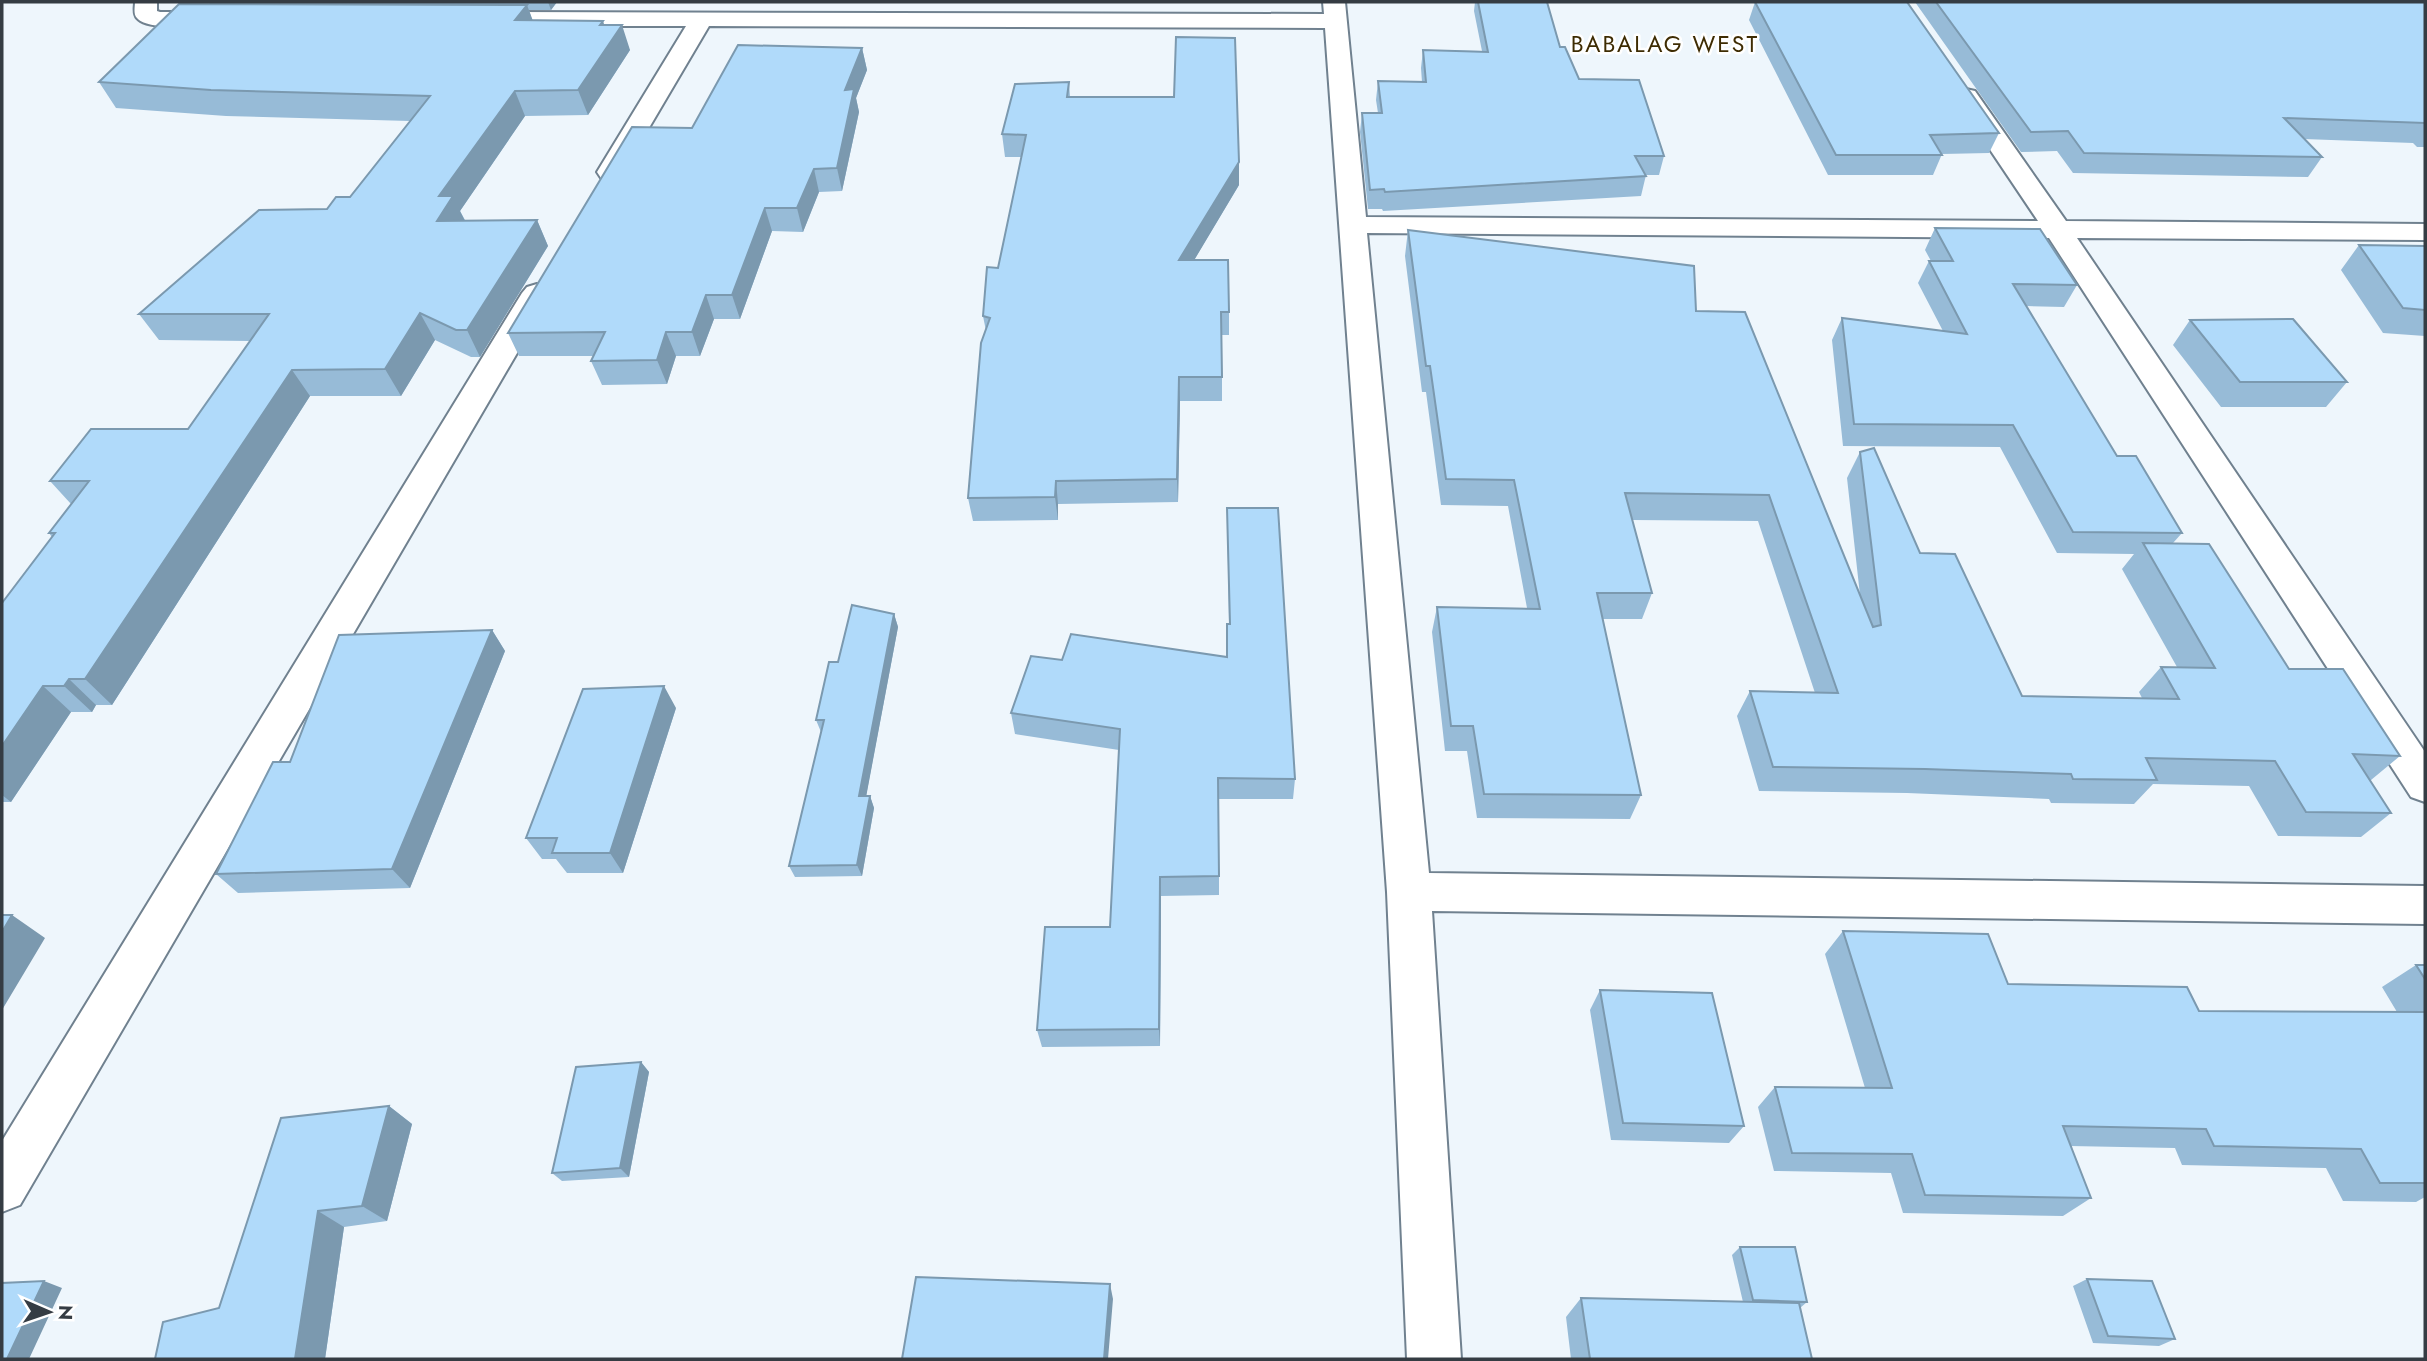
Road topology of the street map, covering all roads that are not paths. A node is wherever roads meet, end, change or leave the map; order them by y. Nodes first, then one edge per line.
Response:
1 (146, 2) edge
2 (1336, 11) edge
3 (242, 19) edge
4 (452, 19) edge
5 (703, 19) junction
6 (1948, 70) edge
7 (596, 196) edge
8 (1351, 225) junction
9 (2058, 230) junction
10 (2425, 232) edge
11 (553, 267) edge
12 (2425, 785) edge
13 (1409, 892) junction
14 (2425, 905) edge
15 (2, 1187) edge
16 (1434, 1359) edge

1 - 3 street
2 - 5 street
2 - 8 street
4 - 5 street
5 - 7 street
6 - 9 street
8 - 9 street
8 - 13 street
9 - 10 street
9 - 12 street
11 - 15 street
13 - 14 street
13 - 16 street

